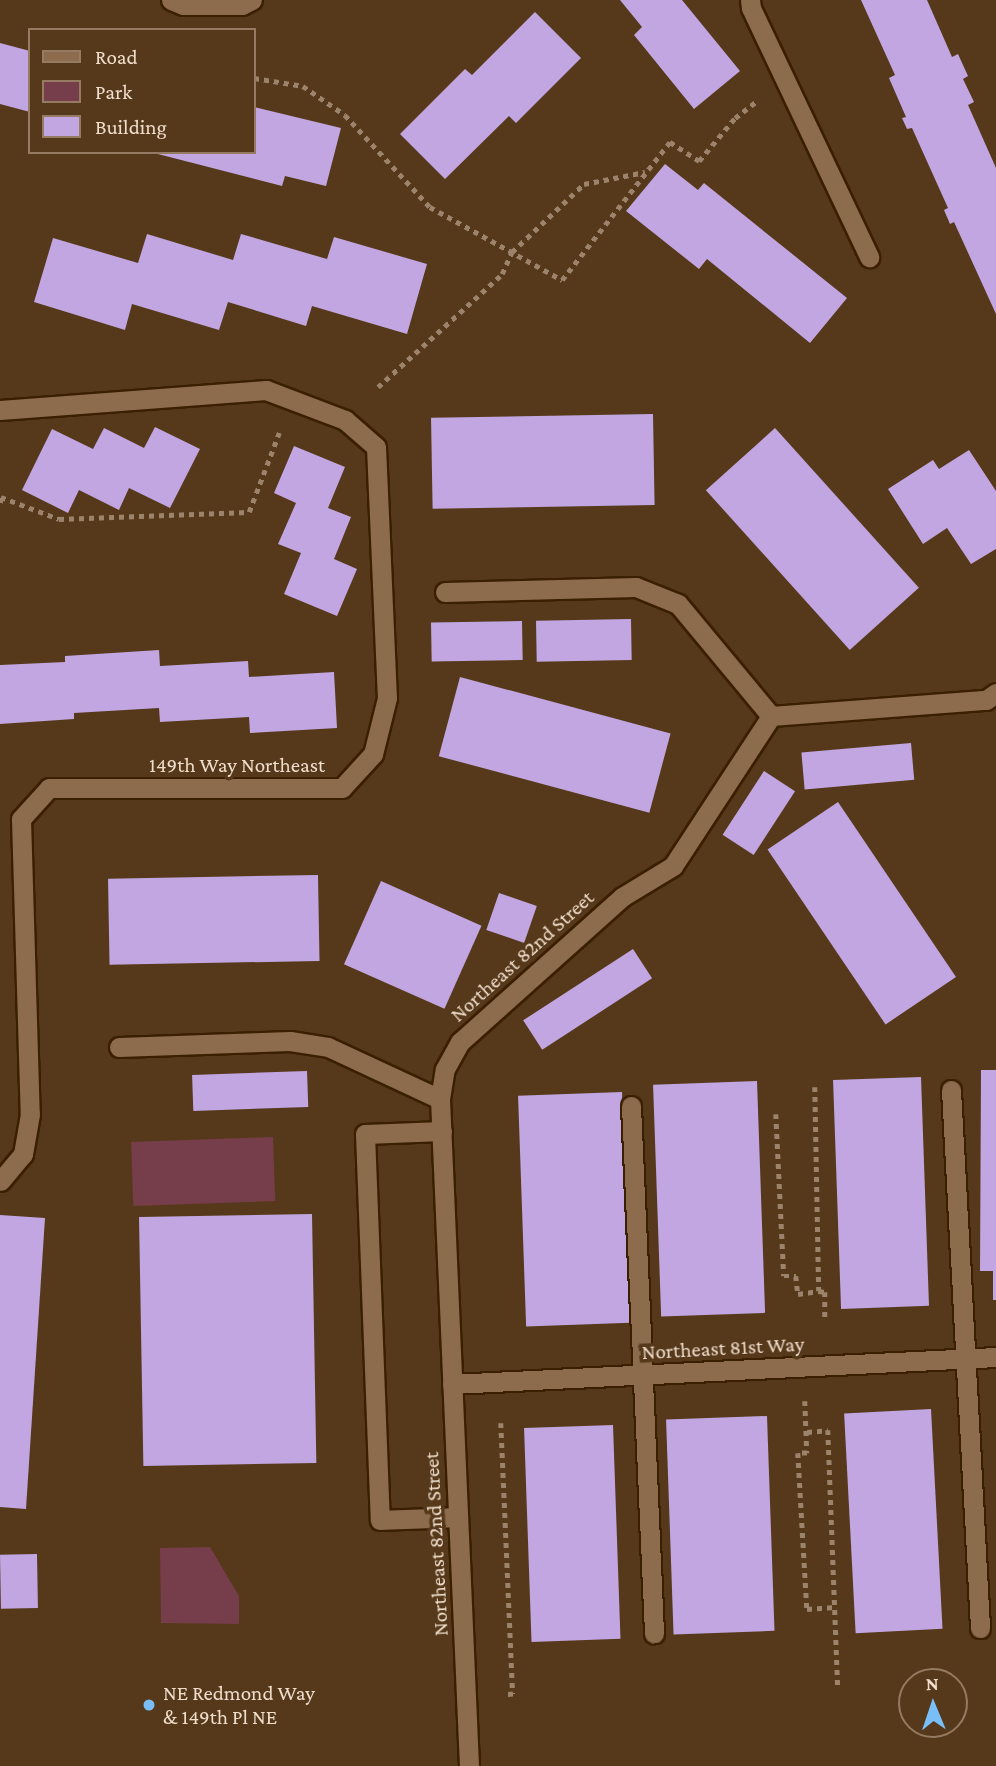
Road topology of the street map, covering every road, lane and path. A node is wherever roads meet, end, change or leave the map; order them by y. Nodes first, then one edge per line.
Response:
1 (171, 0) edge
2 (252, 0) edge
3 (750, 0) edge
4 (256, 78) edge
5 (735, 118) dead end
6 (646, 172) junction
7 (512, 252) junction
8 (869, 257) dead end
9 (378, 387) dead end
10 (0, 410) edge
11 (282, 425) dead end
12 (0, 503) edge
13 (445, 592) dead end
14 (996, 694) edge
15 (771, 716) junction
16 (119, 1047) dead end
17 (815, 1087) dead end
18 (951, 1090) dead end
19 (440, 1100) junction
20 (631, 1107) dead end
21 (776, 1114) dead end
22 (442, 1131) junction
23 (0, 1181) edge
24 (819, 1291) junction
25 (825, 1321) dead end
26 (996, 1357) edge
27 (966, 1358) junction
28 (643, 1374) junction
29 (452, 1384) junction
30 (805, 1410) dead end
31 (501, 1423) dead end
32 (807, 1432) junction
33 (458, 1517) junction
34 (835, 1607) junction
35 (980, 1628) dead end
36 (654, 1633) dead end
37 (838, 1686) dead end
38 (504, 1695) dead end
39 (469, 1766) edge

1 - 2 street
3 - 8 street
4 - 7 path
5 - 6 path
6 - 7 path
6 - 7 path
7 - 9 path
10 - 23 street, 149th Way Northeast
11 - 12 path
13 - 15 street
14 - 15 street
15 - 19 street, Northeast 82nd Street
16 - 19 street
17 - 24 path
18 - 27 street
19 - 22 street, Northeast 82nd Street
20 - 28 street
21 - 24 path
22 - 29 street, Northeast 82nd Street
22 - 33 street
24 - 25 path
26 - 27 street, Northeast 81st Way
27 - 28 street, Northeast 81st Way
27 - 35 street
28 - 29 street, Northeast 81st Way
28 - 36 street
29 - 33 street, Northeast 82nd Street
30 - 32 path
31 - 38 path
32 - 34 path
32 - 34 path
33 - 39 street, Northeast 82nd Street
34 - 37 path

